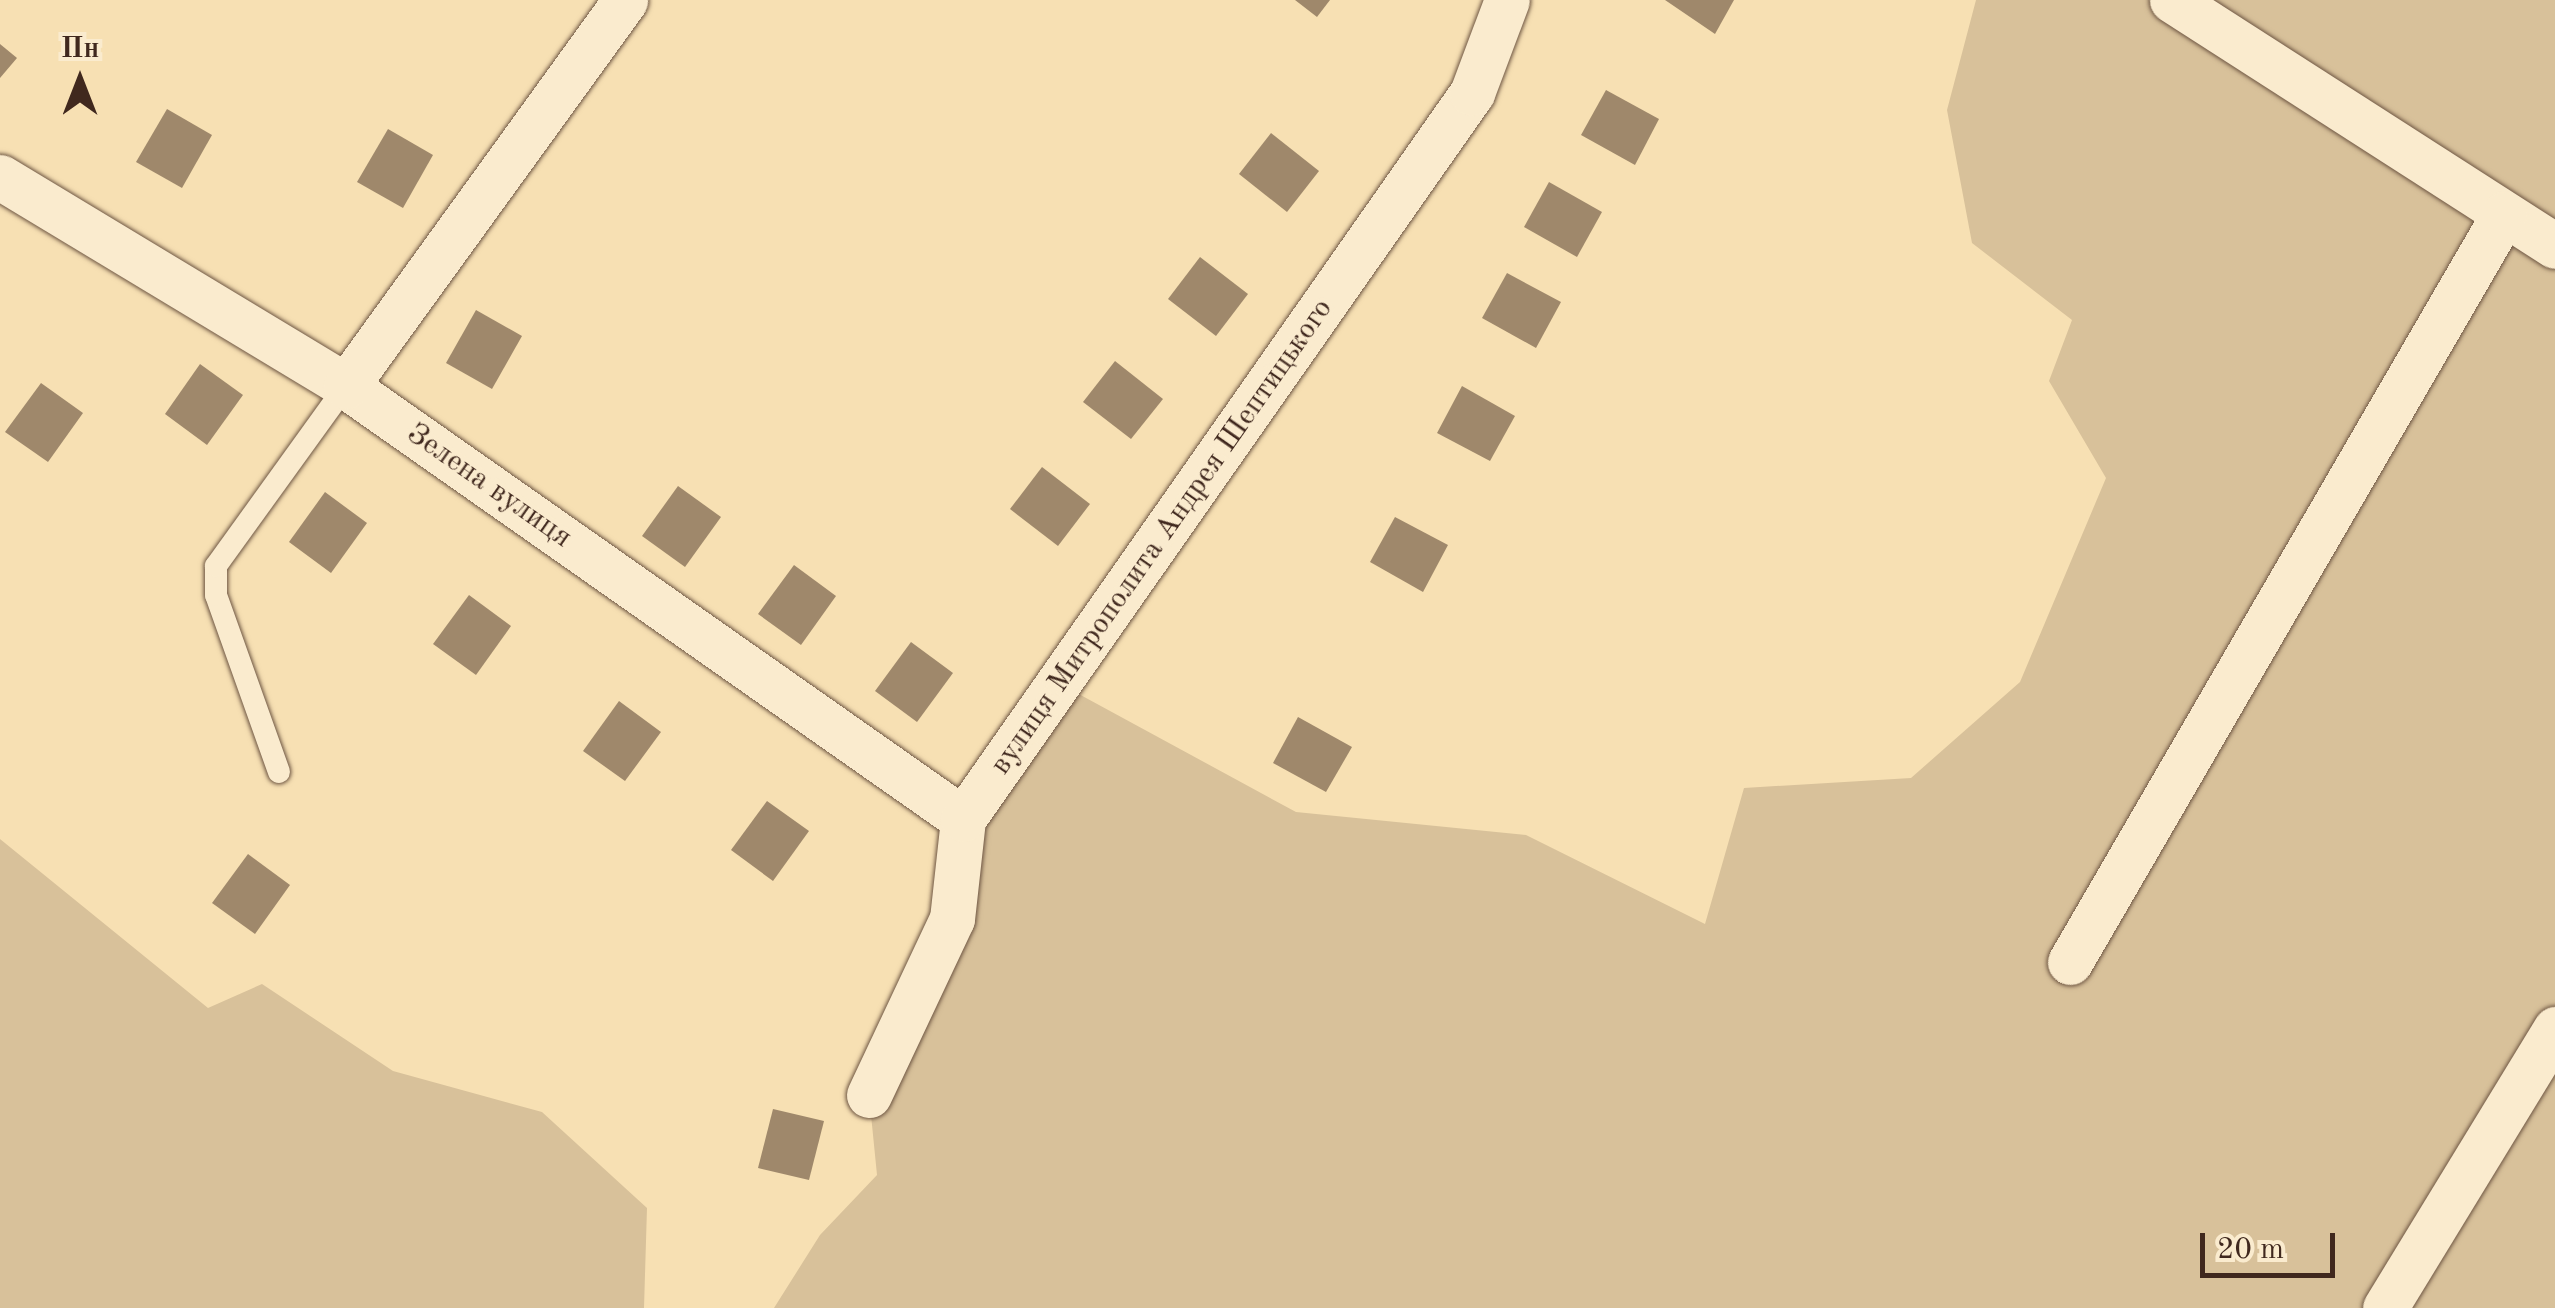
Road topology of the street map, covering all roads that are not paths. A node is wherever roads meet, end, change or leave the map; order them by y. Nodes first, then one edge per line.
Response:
1 (625, 0) edge
2 (1507, 0) edge
3 (2172, 0) edge
4 (0, 177) edge
5 (2504, 214) junction
6 (2555, 246) edge
7 (346, 386) junction
8 (279, 772) dead end
9 (962, 820) junction
10 (2070, 962) dead end
11 (2555, 1030) edge
12 (869, 1095) dead end
13 (2385, 1308) edge

1 - 7 street
2 - 9 street, вулиця Митрополита Андрея Шептицького
3 - 5 street
4 - 7 street, Зелена вулиця
5 - 6 street
5 - 10 street
7 - 8 lane
7 - 9 street, Зелена вулиця
9 - 12 street, вулиця Митрополита Андрея Шептицького
11 - 13 street

